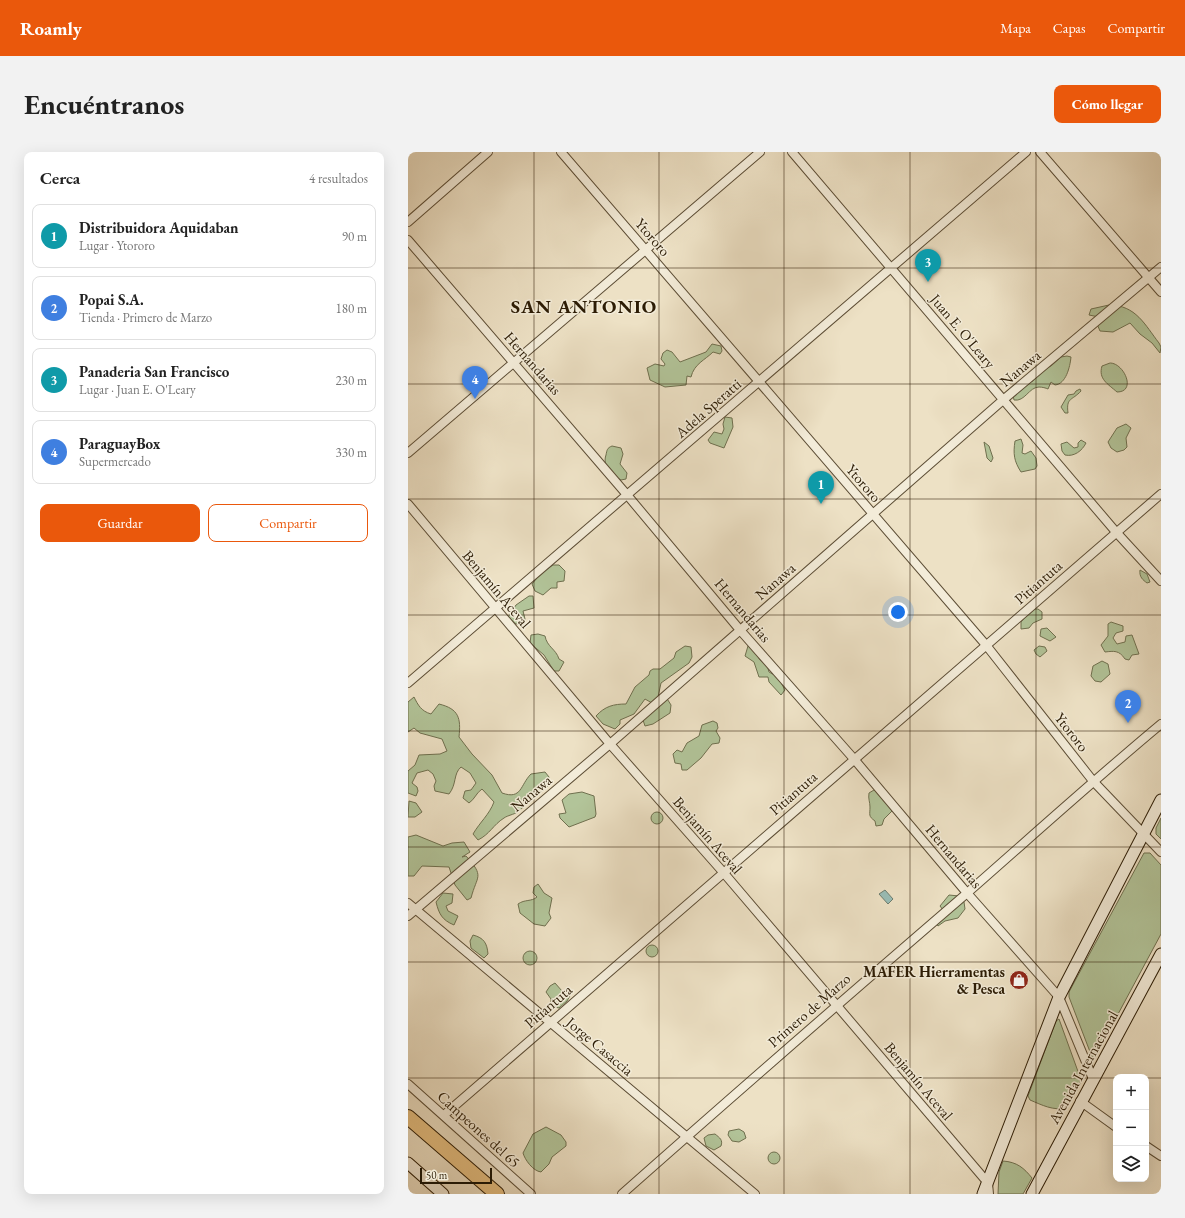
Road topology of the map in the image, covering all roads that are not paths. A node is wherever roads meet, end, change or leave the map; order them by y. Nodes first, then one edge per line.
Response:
1 (488, 152) edge
2 (561, 152) edge
3 (760, 152) edge
4 (792, 152) edge
5 (1026, 152) edge
6 (1040, 152) edge
7 (408, 222) edge
8 (408, 240) edge
9 (645, 250) junction
10 (891, 267) junction
11 (1161, 267) edge
12 (1148, 278) junction
13 (1161, 292) edge
14 (513, 362) junction
15 (759, 382) junction
16 (1003, 400) junction
17 (408, 454) edge
18 (1161, 494) edge
19 (628, 496) junction
20 (408, 504) edge
21 (872, 513) junction
22 (1116, 532) junction
23 (1161, 581) edge
24 (495, 609) junction
25 (740, 630) junction
26 (986, 645) junction
27 (408, 683) edge
28 (1161, 724) edge
29 (610, 744) junction
30 (854, 759) junction
31 (1093, 781) junction
32 (1161, 800) edge
33 (1143, 834) junction
34 (1161, 852) edge
35 (723, 872) junction
36 (967, 893) junction
37 (408, 903) edge
38 (416, 910) junction
39 (408, 916) edge
40 (1161, 954) edge
41 (1059, 997) junction
42 (836, 1005) junction
43 (550, 1022) junction
44 (1093, 1079) junction
45 (408, 1084) edge
46 (1080, 1101) junction
47 (444, 1115) junction
48 (408, 1116) edge
49 (1113, 1125) edge
50 (687, 1137) junction
51 (1149, 1148) edge
52 (1161, 1156) edge
53 (408, 1163) edge
54 (988, 1188) edge
55 (443, 1194) edge
56 (497, 1194) edge
57 (531, 1194) edge
58 (622, 1194) edge
59 (755, 1194) edge
60 (983, 1194) edge
61 (1032, 1194) edge

1 - 7 street
2 - 9 street, Ytororo
3 - 9 street
4 - 10 street, Juan E. O'Leary
5 - 10 street, Adela Speratti
6 - 12 street
8 - 14 street, Hernandarias
9 - 14 street
9 - 15 street, Ytororo
10 - 15 street, Adela Speratti
10 - 16 street, Juan E. O'Leary
11 - 12 street, Nanawa
12 - 13 street
12 - 16 street, Nanawa
14 - 17 street
14 - 19 street, Hernandarias
15 - 19 street, Adela Speratti
15 - 21 street, Ytororo
16 - 21 street, Nanawa
16 - 22 street, Juan E. O'Leary
18 - 22 street, Pitiantuta
19 - 24 street, Adela Speratti
19 - 25 street, Hernandarias
20 - 24 street, Benjamín Aceval
21 - 25 street, Nanawa
21 - 26 street, Ytororo
22 - 23 street, Juan E. O'Leary
22 - 26 street, Pitiantuta
24 - 27 street, Adela Speratti
24 - 29 street, Benjamín Aceval
25 - 29 street, Nanawa
25 - 30 street, Hernandarias
26 - 30 street, Pitiantuta
26 - 31 street, Ytororo
28 - 31 street, Primero de Marzo
29 - 35 street, Benjamín Aceval
29 - 38 street, Nanawa
30 - 35 street, Pitiantuta
30 - 36 street, Hernandarias
31 - 33 street, Ytororo
31 - 36 street, Primero de Marzo
32 - 33 main road
33 - 34 street, Ytororo
33 - 41 main road
35 - 42 street, Benjamín Aceval
35 - 43 street, Pitiantuta
36 - 41 street, Hernandarias
36 - 42 street, Primero de Marzo
37 - 38 street, Jorge Casaccia
38 - 39 street, Nanawa
38 - 43 street, Jorge Casaccia
40 - 44 main road, Avenida Internacional
41 - 44 street, Hernandarias
41 - 54 main road
42 - 50 street, Primero de Marzo
42 - 54 street, Benjamín Aceval
43 - 47 street, Pitiantuta
43 - 50 street, Jorge Casaccia
44 - 46 main road, Avenida Internacional
45 - 47 street, Campeones del 65
46 - 49 street
46 - 61 main road, Avenida Internacional
47 - 57 street, Campeones del 65
48 - 56 highway
50 - 58 street, Primero de Marzo
50 - 59 street, Jorge Casaccia
51 - 52 street
53 - 55 main road
54 - 60 main road

